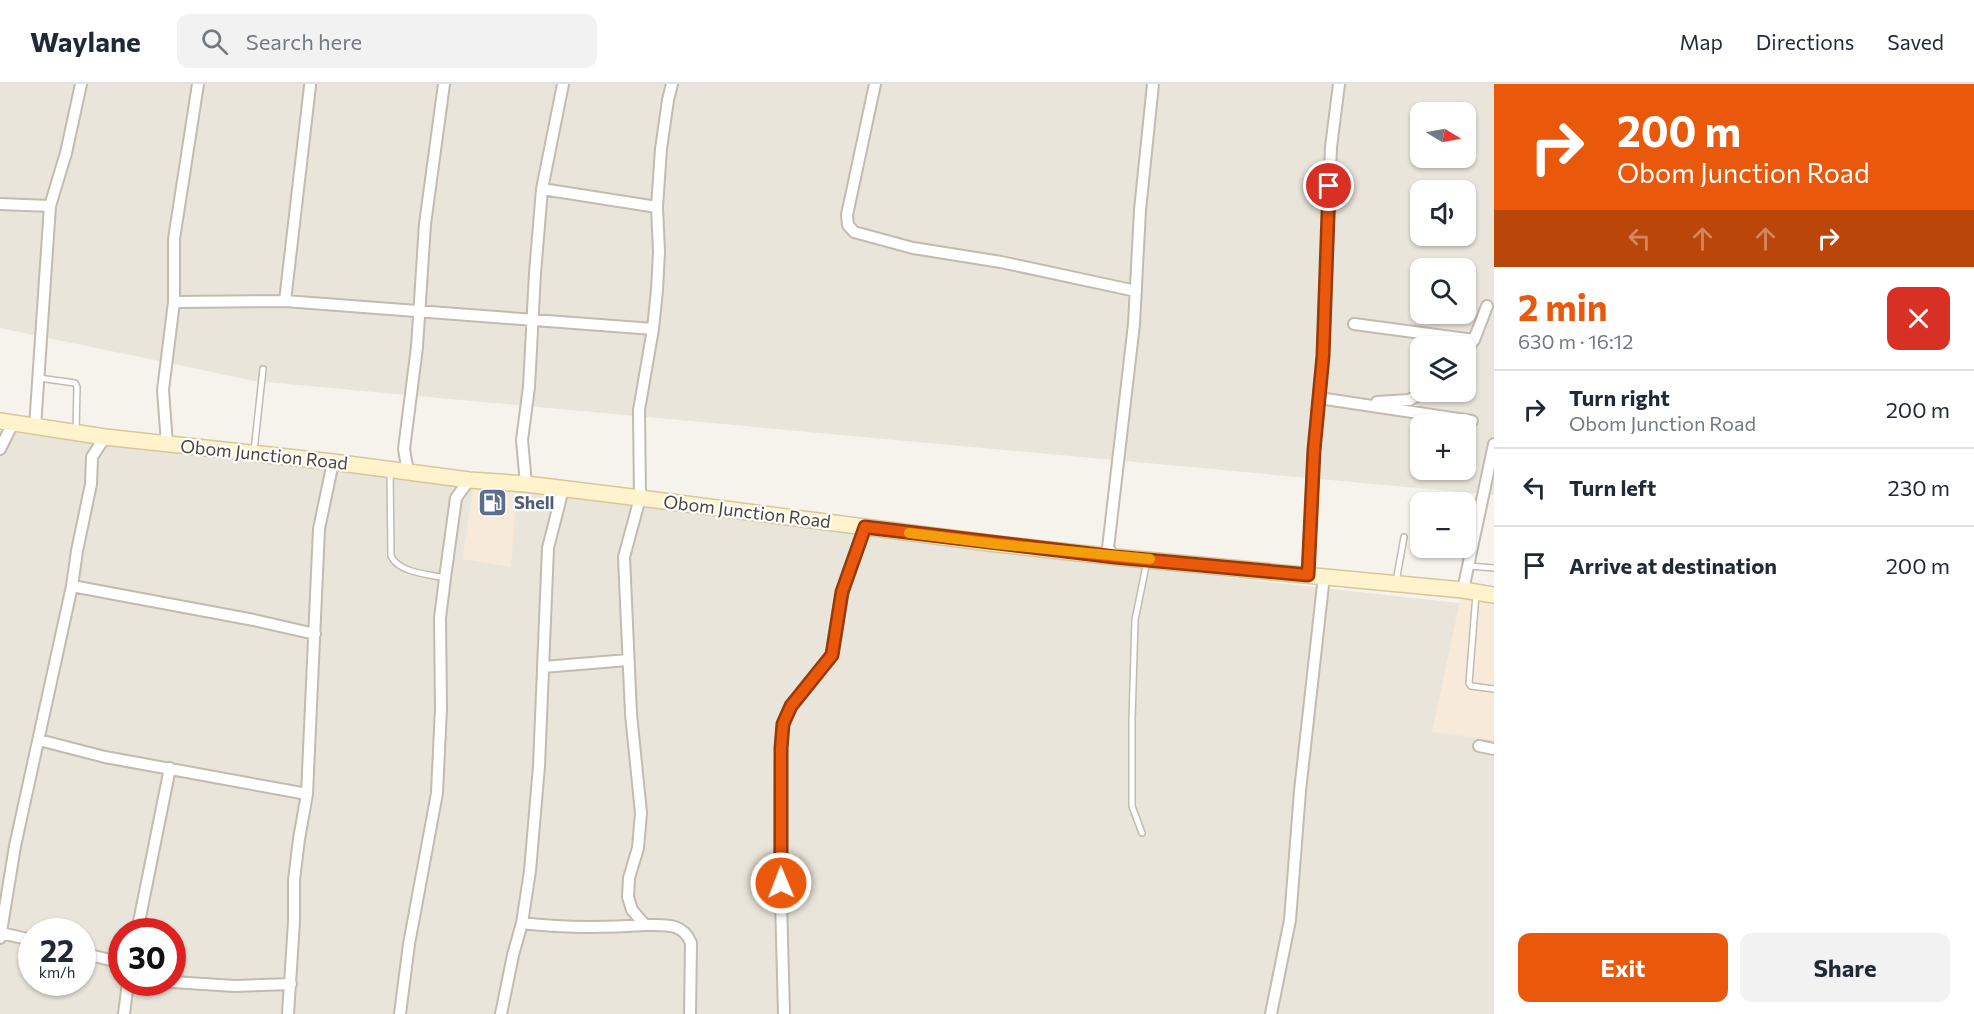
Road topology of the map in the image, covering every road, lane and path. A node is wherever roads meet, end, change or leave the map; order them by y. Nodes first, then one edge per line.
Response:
1 (81, 84) edge
2 (198, 84) edge
3 (444, 84) edge
4 (563, 84) edge
5 (672, 84) edge
6 (875, 84) edge
7 (1153, 84) edge
8 (1339, 84) edge
9 (310, 86) dead end
10 (543, 189) junction
11 (0, 204) edge
12 (50, 206) junction
13 (657, 207) junction
14 (1136, 291) junction
15 (285, 301) junction
16 (174, 302) junction
17 (1487, 306) dead end
18 (419, 311) junction
19 (534, 319) junction
20 (1354, 324) dead end
21 (653, 329) junction
22 (1444, 336) edge
23 (1476, 336) edge
24 (263, 369) dead end
25 (39, 378) junction
26 (1319, 398) junction
27 (1410, 399) edge
28 (1355, 403) junction
29 (1423, 414) edge
30 (6, 422) edge
31 (35, 427) junction
32 (76, 433) junction
33 (105, 437) junction
34 (167, 444) junction
35 (1494, 444) edge
36 (0, 449) edge
37 (254, 453) junction
38 (333, 462) junction
39 (390, 469) junction
40 (408, 472) junction
41 (469, 480) junction
42 (526, 484) junction
43 (563, 489) junction
44 (640, 498) junction
45 (865, 527) junction
46 (1404, 537) dead end
47 (1115, 557) junction
48 (1147, 559) junction
49 (1468, 566) junction
50 (1494, 568) edge
51 (1308, 575) junction
52 (1324, 576) junction
53 (445, 578) junction
54 (1396, 584) junction
55 (72, 586) junction
56 (1469, 591) junction
57 (1494, 595) edge
58 (315, 634) junction
59 (628, 660) junction
60 (543, 668) junction
61 (1494, 689) edge
62 (39, 740) junction
63 (1479, 746) dead end
64 (1494, 749) edge
65 (170, 768) junction
66 (307, 794) junction
67 (1142, 833) dead end
68 (140, 918) edge
69 (522, 923) junction
70 (645, 925) junction
71 (0, 935) edge
72 (18, 938) edge
73 (186, 983) edge
74 (291, 984) junction
75 (126, 996) edge
76 (124, 1014) edge
77 (288, 1014) edge
78 (400, 1014) edge
79 (501, 1014) edge
80 (690, 1014) edge
81 (784, 1014) edge
82 (1271, 1014) edge

1 - 12 street
2 - 16 street
3 - 18 street
4 - 10 street
5 - 13 street
6 - 14 street
7 - 14 street
8 - 26 street
9 - 15 street
10 - 13 street
10 - 19 street
11 - 12 street
12 - 25 street
13 - 21 street
14 - 47 street
15 - 16 street
15 - 18 street
16 - 34 street
17 - 23 street
18 - 19 street
18 - 40 street
19 - 21 street
19 - 42 street
20 - 22 street
21 - 44 street
24 - 37 lane
25 - 31 street
25 - 32 lane
26 - 28 street
26 - 51 street
27 - 28 street
28 - 29 street
30 - 31 main road, Obom Junction Road
30 - 36 street
31 - 32 main road, Obom Junction Road
32 - 33 main road, Obom Junction Road
33 - 34 main road, Obom Junction Road
33 - 55 street
34 - 37 main road, Obom Junction Road
35 - 49 street
37 - 38 main road, Obom Junction Road
38 - 39 main road, Obom Junction Road
38 - 58 street
39 - 40 main road, Obom Junction Road
39 - 53 lane
40 - 41 main road, Obom Junction Road
41 - 42 main road, Obom Junction Road
41 - 53 street
42 - 43 main road, Obom Junction Road
43 - 44 main road, Obom Junction Road
43 - 60 street
44 - 45 main road, Obom Junction Road
44 - 59 street
45 - 47 main road, Obom Junction Road
45 - 81 street
46 - 54 lane
47 - 48 main road, Obom Junction Road
48 - 51 main road, Obom Junction Road
48 - 67 lane
49 - 50 lane
49 - 56 street
51 - 52 main road, Obom Junction Road
52 - 54 main road, Obom Junction Road
52 - 82 street
53 - 78 street
54 - 56 main road, Obom Junction Road
55 - 58 street
55 - 62 street
56 - 57 main road, Obom Junction Road
56 - 61 lane
58 - 66 street
59 - 60 street
59 - 70 street
60 - 69 street
62 - 65 street
62 - 71 street
63 - 64 street
65 - 66 street
65 - 68 street
66 - 74 street
69 - 70 street
69 - 79 street
70 - 80 street
71 - 72 street
73 - 74 street
74 - 77 street
75 - 76 street

